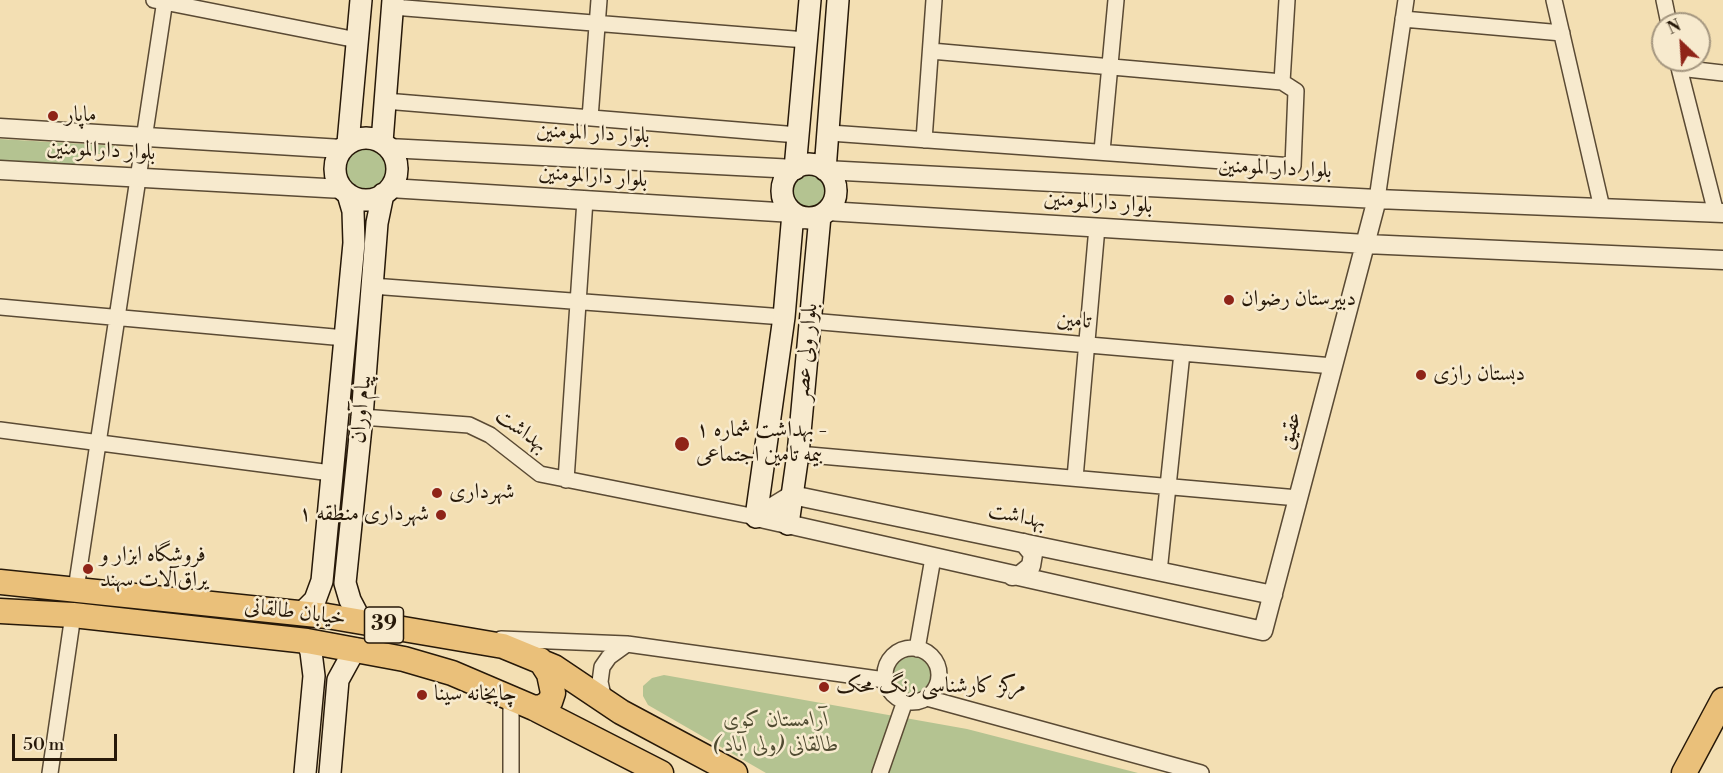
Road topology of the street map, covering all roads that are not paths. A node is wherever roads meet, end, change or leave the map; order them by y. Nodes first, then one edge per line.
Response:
1 (361, 0) edge
2 (599, 0) edge
3 (810, 0) edge
4 (838, 0) edge
5 (934, 0) edge
6 (1116, 0) edge
7 (1287, 0) edge
8 (1406, 0) edge
9 (1554, 0) edge
10 (161, 1) edge
11 (393, 4) edge
12 (1403, 19) junction
13 (597, 24) junction
14 (1562, 33) junction
15 (357, 40) junction
16 (806, 40) junction
17 (931, 51) junction
18 (1110, 65) junction
19 (1680, 72) edge
20 (1281, 82) junction
21 (385, 101) junction
22 (590, 118) junction
23 (0, 128) edge
24 (830, 133) junction
25 (798, 135) junction
26 (143, 136) junction
27 (924, 140) junction
28 (385, 145) junction
29 (345, 146) junction
30 (1102, 151) junction
31 (795, 169) junction
32 (0, 170) edge
33 (825, 170) junction
34 (136, 177) junction
35 (386, 191) junction
36 (346, 192) junction
37 (1377, 199) junction
38 (585, 200) junction
39 (1602, 208) junction
40 (793, 213) junction
41 (824, 213) junction
42 (1720, 213) edge
43 (377, 222) junction
44 (354, 225) junction
45 (1097, 227) junction
46 (1366, 244) junction
47 (1723, 260) edge
48 (372, 286) junction
49 (577, 302) junction
50 (0, 307) edge
51 (115, 317) junction
52 (784, 317) junction
53 (810, 321) junction
54 (345, 338) junction
55 (1086, 345) junction
56 (1182, 353) junction
57 (1333, 366) junction
58 (362, 417) junction
59 (0, 430) edge
60 (97, 443) junction
61 (798, 454) junction
62 (331, 473) junction
63 (1074, 478) junction
64 (566, 480) junction
65 (1170, 486) junction
66 (792, 495) junction
67 (1298, 498) junction
68 (756, 518) junction
69 (788, 524) junction
70 (1024, 543) junction
71 (933, 558) junction
72 (1159, 572) junction
73 (1012, 576) junction
74 (322, 581) junction
75 (0, 582) edge
76 (345, 583) junction
77 (76, 589) junction
78 (1272, 595) junction
79 (0, 604) edge
80 (0, 611) edge
81 (302, 613) junction
82 (73, 615) junction
83 (362, 621) junction
84 (1263, 631) joint
85 (467, 638) junction
86 (307, 642) junction
87 (627, 644) junction
88 (355, 649) junction
89 (917, 649) junction
90 (540, 660) junction
91 (314, 676) junction
92 (338, 680) junction
93 (885, 680) junction
94 (927, 698) junction
95 (1723, 700) edge
96 (905, 701) junction
97 (522, 704) junction
98 (613, 706) junction
99 (602, 741) junction
100 (50, 773) edge
101 (305, 773) edge
102 (330, 773) edge
103 (511, 773) edge
104 (661, 773) edge
105 (735, 773) edge
106 (880, 773) edge
107 (1201, 773) edge
108 (1684, 773) edge

1 - 15 main road
2 - 13 street
3 - 16 main road
4 - 24 main road
5 - 17 street
6 - 18 street
7 - 20 street
8 - 12 street
9 - 14 street
10 - 15 street
10 - 26 street
11 - 13 street
11 - 21 main road
12 - 14 street
12 - 37 street
13 - 16 street
13 - 22 street
14 - 39 street
15 - 29 main road
16 - 25 main road
17 - 18 street
17 - 27 street
18 - 20 street
18 - 30 street
19 - 42 street
20 - 30 street
21 - 22 street
21 - 28 main road
22 - 25 street
23 - 26 street
24 - 27 street
24 - 33 main road
25 - 31 main road
26 - 29 street
26 - 34 street
27 - 30 street
28 - 29 main road
28 - 31 street, بلوار دار المومنین
28 - 35 main road
29 - 36 main road
31 - 33 main road
31 - 40 main road
32 - 34 street, بلوار دارالمومنین
33 - 37 street, بلوار دار المومنین
33 - 41 main road
34 - 36 street, بلوار دارالمومنین
34 - 51 street
35 - 36 main road
35 - 38 street, بلوار دارالمومنین
35 - 43 main road, پیام آوران
36 - 44 main road, پیام آوران
37 - 39 street, بلوار دار المومنین
37 - 46 street, عقیق
38 - 40 street, بلوار دارالمومنین
38 - 49 street
39 - 42 street, بلوار دار المومنین
40 - 41 main road
40 - 52 main road, بلوار ولی عصر
41 - 45 street, بلوار دارالمومنین
41 - 53 main road, بلوار ولی عصر
43 - 44 main road
43 - 48 main road, پیام آوران
44 - 54 main road, پیام آوران
45 - 46 street, بلوار دارالمومنین
45 - 55 street
46 - 47 street
46 - 57 street, عقیق
48 - 49 street
48 - 58 main road, پیام آوران
49 - 52 street
49 - 64 street
50 - 51 street
51 - 54 street
51 - 60 street
52 - 68 main road, بلوار ولی عصر
53 - 55 street, تامین
53 - 61 main road, بلوار ولی عصر
54 - 62 main road, پیام آوران
55 - 56 street, تامین
55 - 63 street
56 - 57 street, تامین
56 - 65 street
57 - 67 street, عقیق
58 - 64 street, بهداشت
58 - 76 main road, پیام آوران
59 - 60 street
60 - 62 street
60 - 77 street
61 - 63 street
61 - 66 main road, بلوار ولی عصر
62 - 74 main road, پیام آوران
63 - 65 street
64 - 68 street, بهداشت
65 - 67 street
65 - 72 street
66 - 68 street
66 - 69 main road, بلوار ولی عصر
66 - 70 street, بهداشت
67 - 78 street, عقیق
68 - 69 street, بهداشت
69 - 71 street, بهداشت
70 - 72 street, بهداشت
70 - 73 street
71 - 73 street, بهداشت
71 - 89 street
72 - 78 street, بهداشت
73 - 84 street, بهداشت
74 - 76 main road
74 - 81 main road, پیام آوران
75 - 77 main road, خیابان طالقانی / 39
76 - 83 main road, پیام آوران
77 - 81 main road, خیابان طالقانی / 39
78 - 84 street, عقیق
79 - 82 main road
80 - 82 main road, خیابان طالقانی / 39
81 - 83 main road, خیابان طالقانی / 39
82 - 86 main road, خیابان طالقانی / 39
82 - 100 street
83 - 85 main road, خیابان طالقانی / 39
85 - 87 street
85 - 90 main road, خیابان طالقانی / 39
86 - 88 main road, خیابان طالقانی / 39
86 - 91 main road
87 - 93 street
87 - 98 street
88 - 92 main road
88 - 97 main road, خیابان طالقانی / 39
89 - 93 street
89 - 94 street
90 - 97 main road
90 - 98 main road, خیابان طالقانی / 39
91 - 92 main road
91 - 101 main road
92 - 102 main road
93 - 96 street
94 - 96 street
94 - 107 street
95 - 108 main road
96 - 106 street
97 - 99 main road, خیابان طالقانی / 39
97 - 103 street
98 - 99 main road
98 - 105 main road, خیابان طالقانی / 39
99 - 104 main road, خیابان طالقانی / 39

